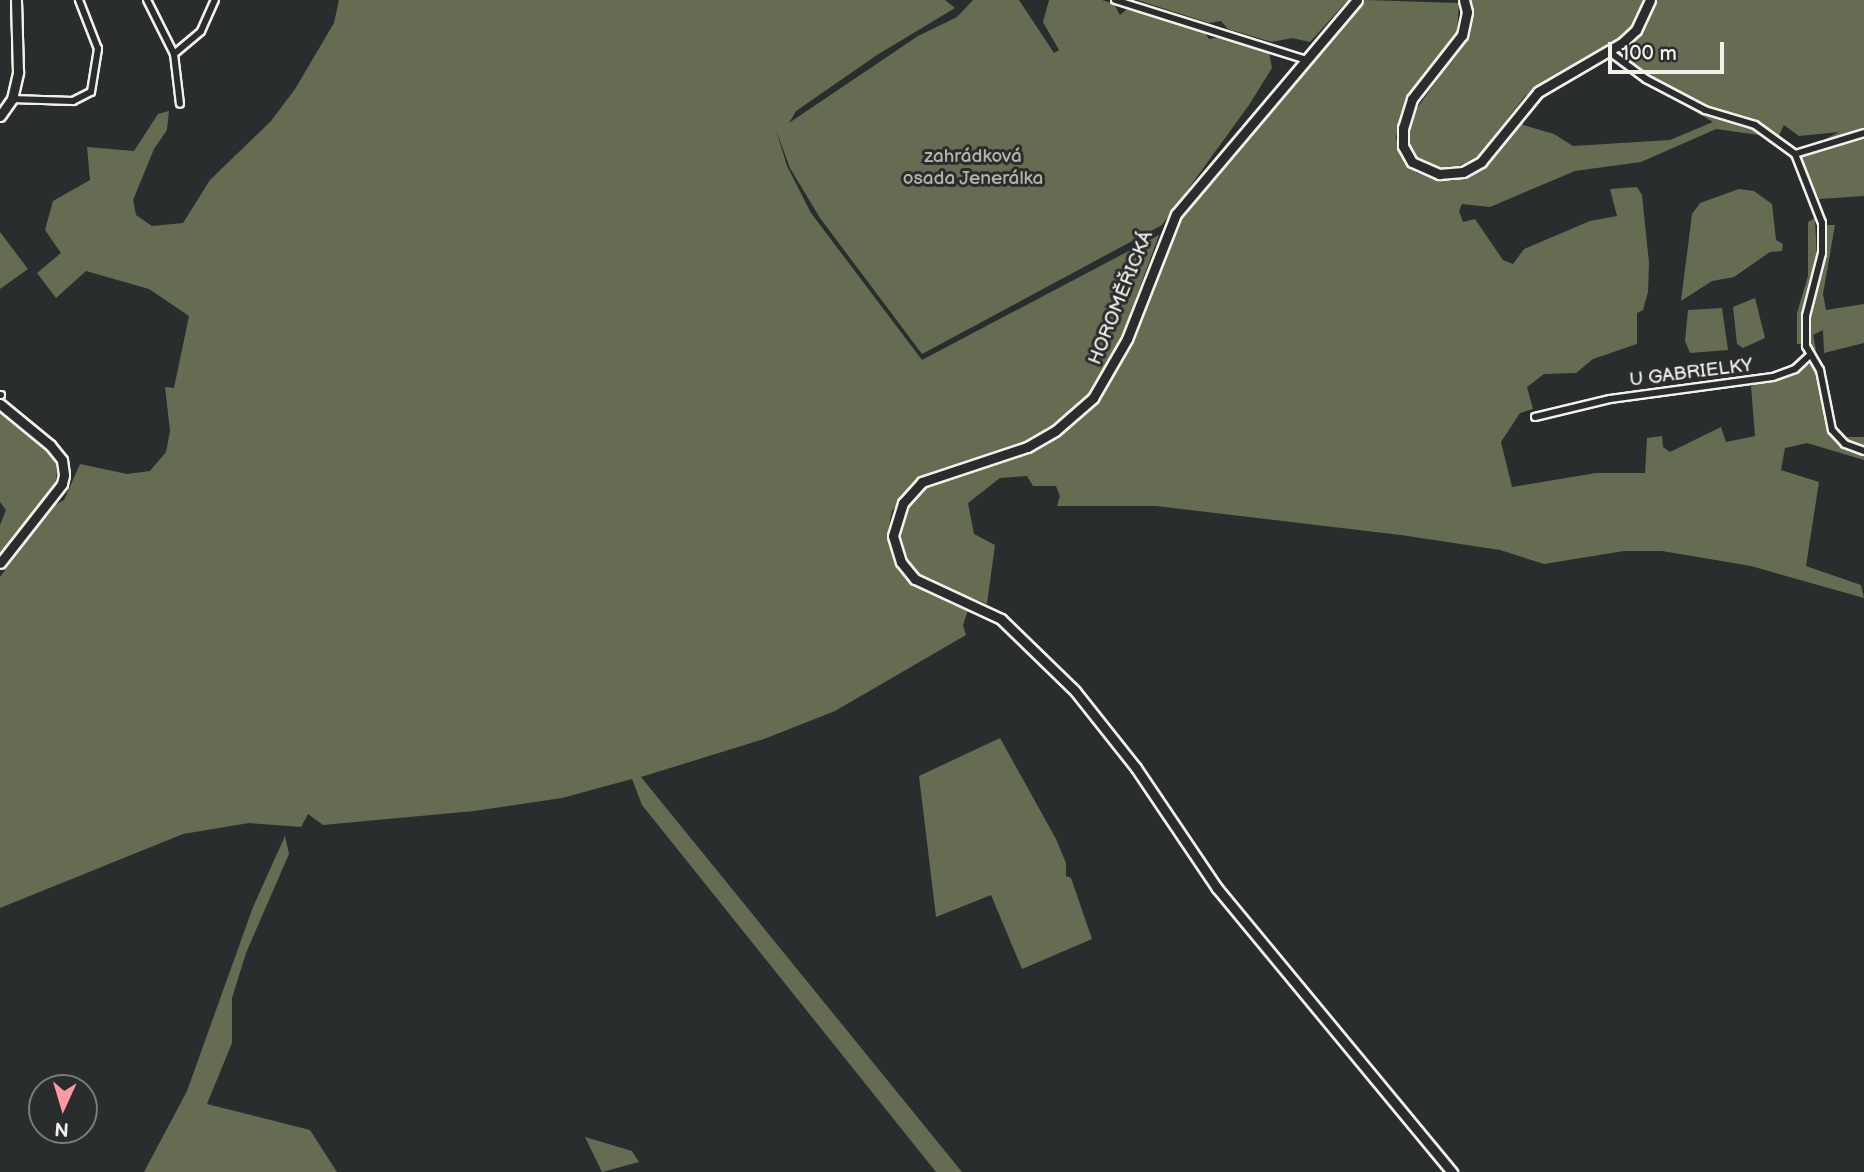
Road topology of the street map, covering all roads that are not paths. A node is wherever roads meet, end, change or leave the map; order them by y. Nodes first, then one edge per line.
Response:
1 (16, 0) edge
2 (79, 0) edge
3 (147, 0) edge
4 (215, 0) edge
5 (1115, 0) edge
6 (1357, 0) edge
7 (1464, 0) edge
8 (1650, 0) edge
9 (1611, 52) junction
10 (174, 54) junction
11 (1303, 59) junction
12 (12, 99) junction
13 (180, 104) dead end
14 (0, 116) edge
15 (1864, 133) edge
16 (1795, 154) junction
17 (1810, 355) junction
18 (0, 404) edge
19 (1535, 417) dead end
20 (1864, 451) edge
21 (0, 563) edge
22 (1452, 1172) edge

1 - 12 main road
2 - 12 street
3 - 10 street
4 - 10 street
5 - 11 street
6 - 11 main road, HOROMĚŘICKÁ
7 - 9 main road
8 - 9 main road
9 - 16 street
10 - 13 street
11 - 22 main road, HOROMĚŘICKÁ
12 - 14 main road
15 - 16 street
16 - 17 street
17 - 19 street, U GABRIELKY
17 - 20 street
18 - 21 main road

